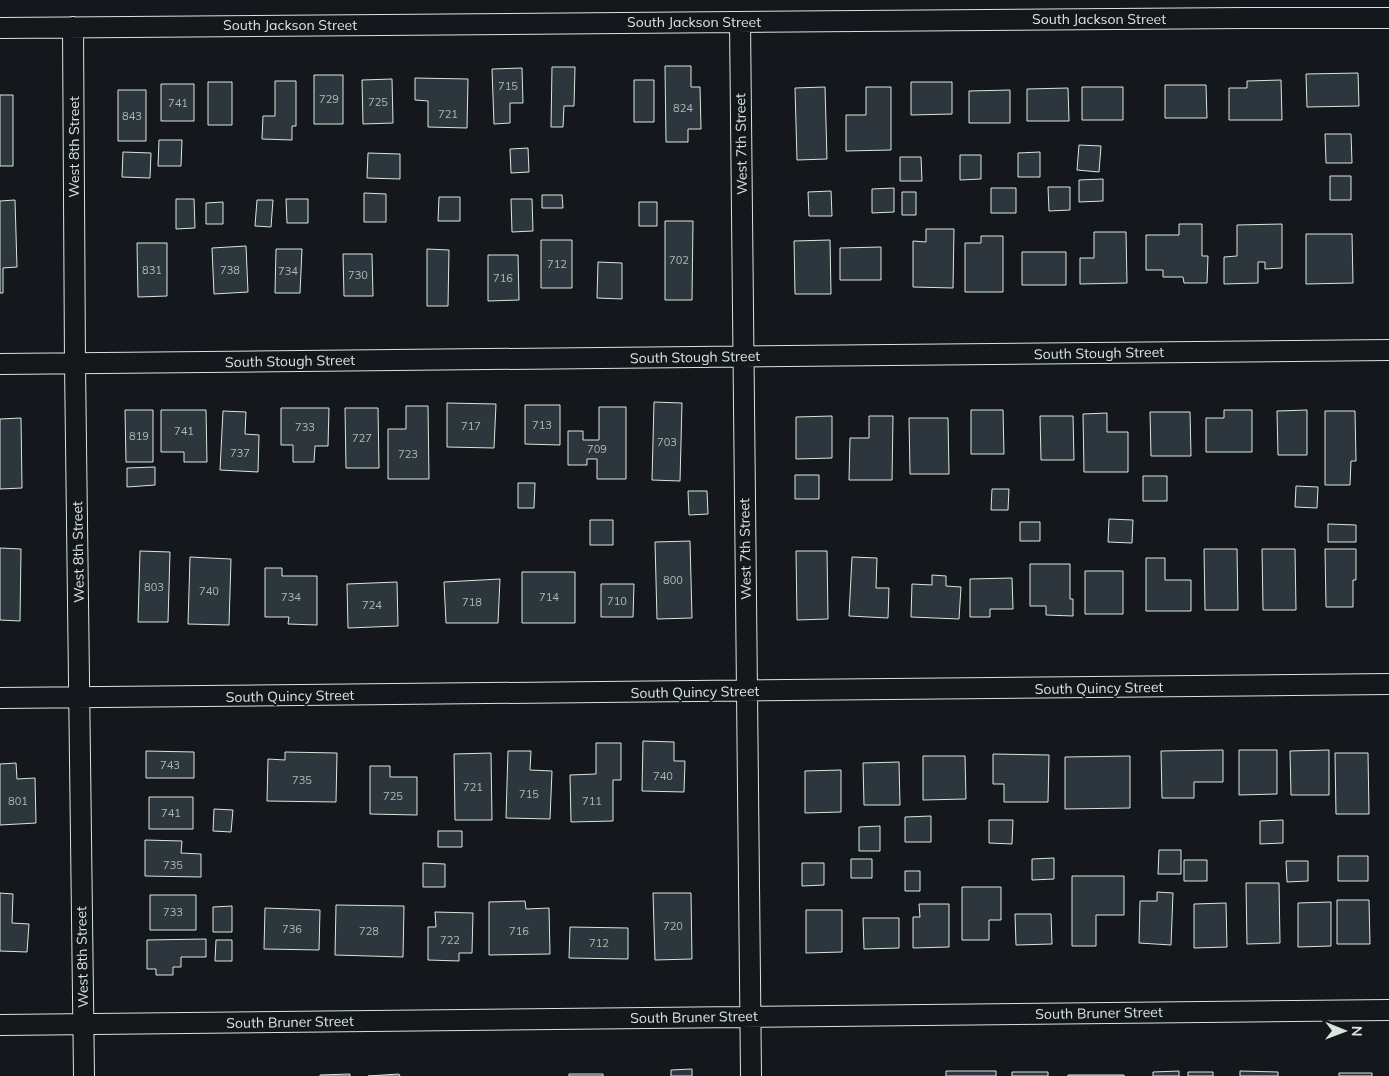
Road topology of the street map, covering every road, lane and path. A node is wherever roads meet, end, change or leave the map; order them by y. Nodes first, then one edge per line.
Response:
1 (1389, 18) edge
2 (740, 22) junction
3 (73, 27) junction
4 (0, 28) edge
5 (1389, 350) edge
6 (743, 357) junction
7 (0, 364) edge
8 (75, 364) junction
9 (1389, 684) edge
10 (747, 691) junction
11 (0, 698) edge
12 (80, 698) junction
13 (1389, 1010) edge
14 (750, 1017) junction
15 (83, 1024) junction
16 (0, 1025) edge
17 (84, 1076) edge
18 (751, 1076) edge

1 - 2 street, South Jackson Street
2 - 3 street, South Jackson Street
2 - 6 street, West 7th Street
3 - 4 street, South Jackson Street
3 - 8 street, West 8th Street
5 - 6 street, South Stough Street
6 - 8 street, South Stough Street
6 - 10 street, West 7th Street
7 - 8 street, South Stough Street
8 - 12 street, West 8th Street
9 - 10 street, South Quincy Street
10 - 12 street, South Quincy Street
10 - 14 street, West 7th Street
11 - 12 street, South Quincy Street
12 - 15 street, West 8th Street
13 - 14 street, South Bruner Street
14 - 15 street, South Bruner Street
14 - 18 street, West 7th Street
15 - 16 street, South Bruner Street
15 - 17 street, West 8th Street

